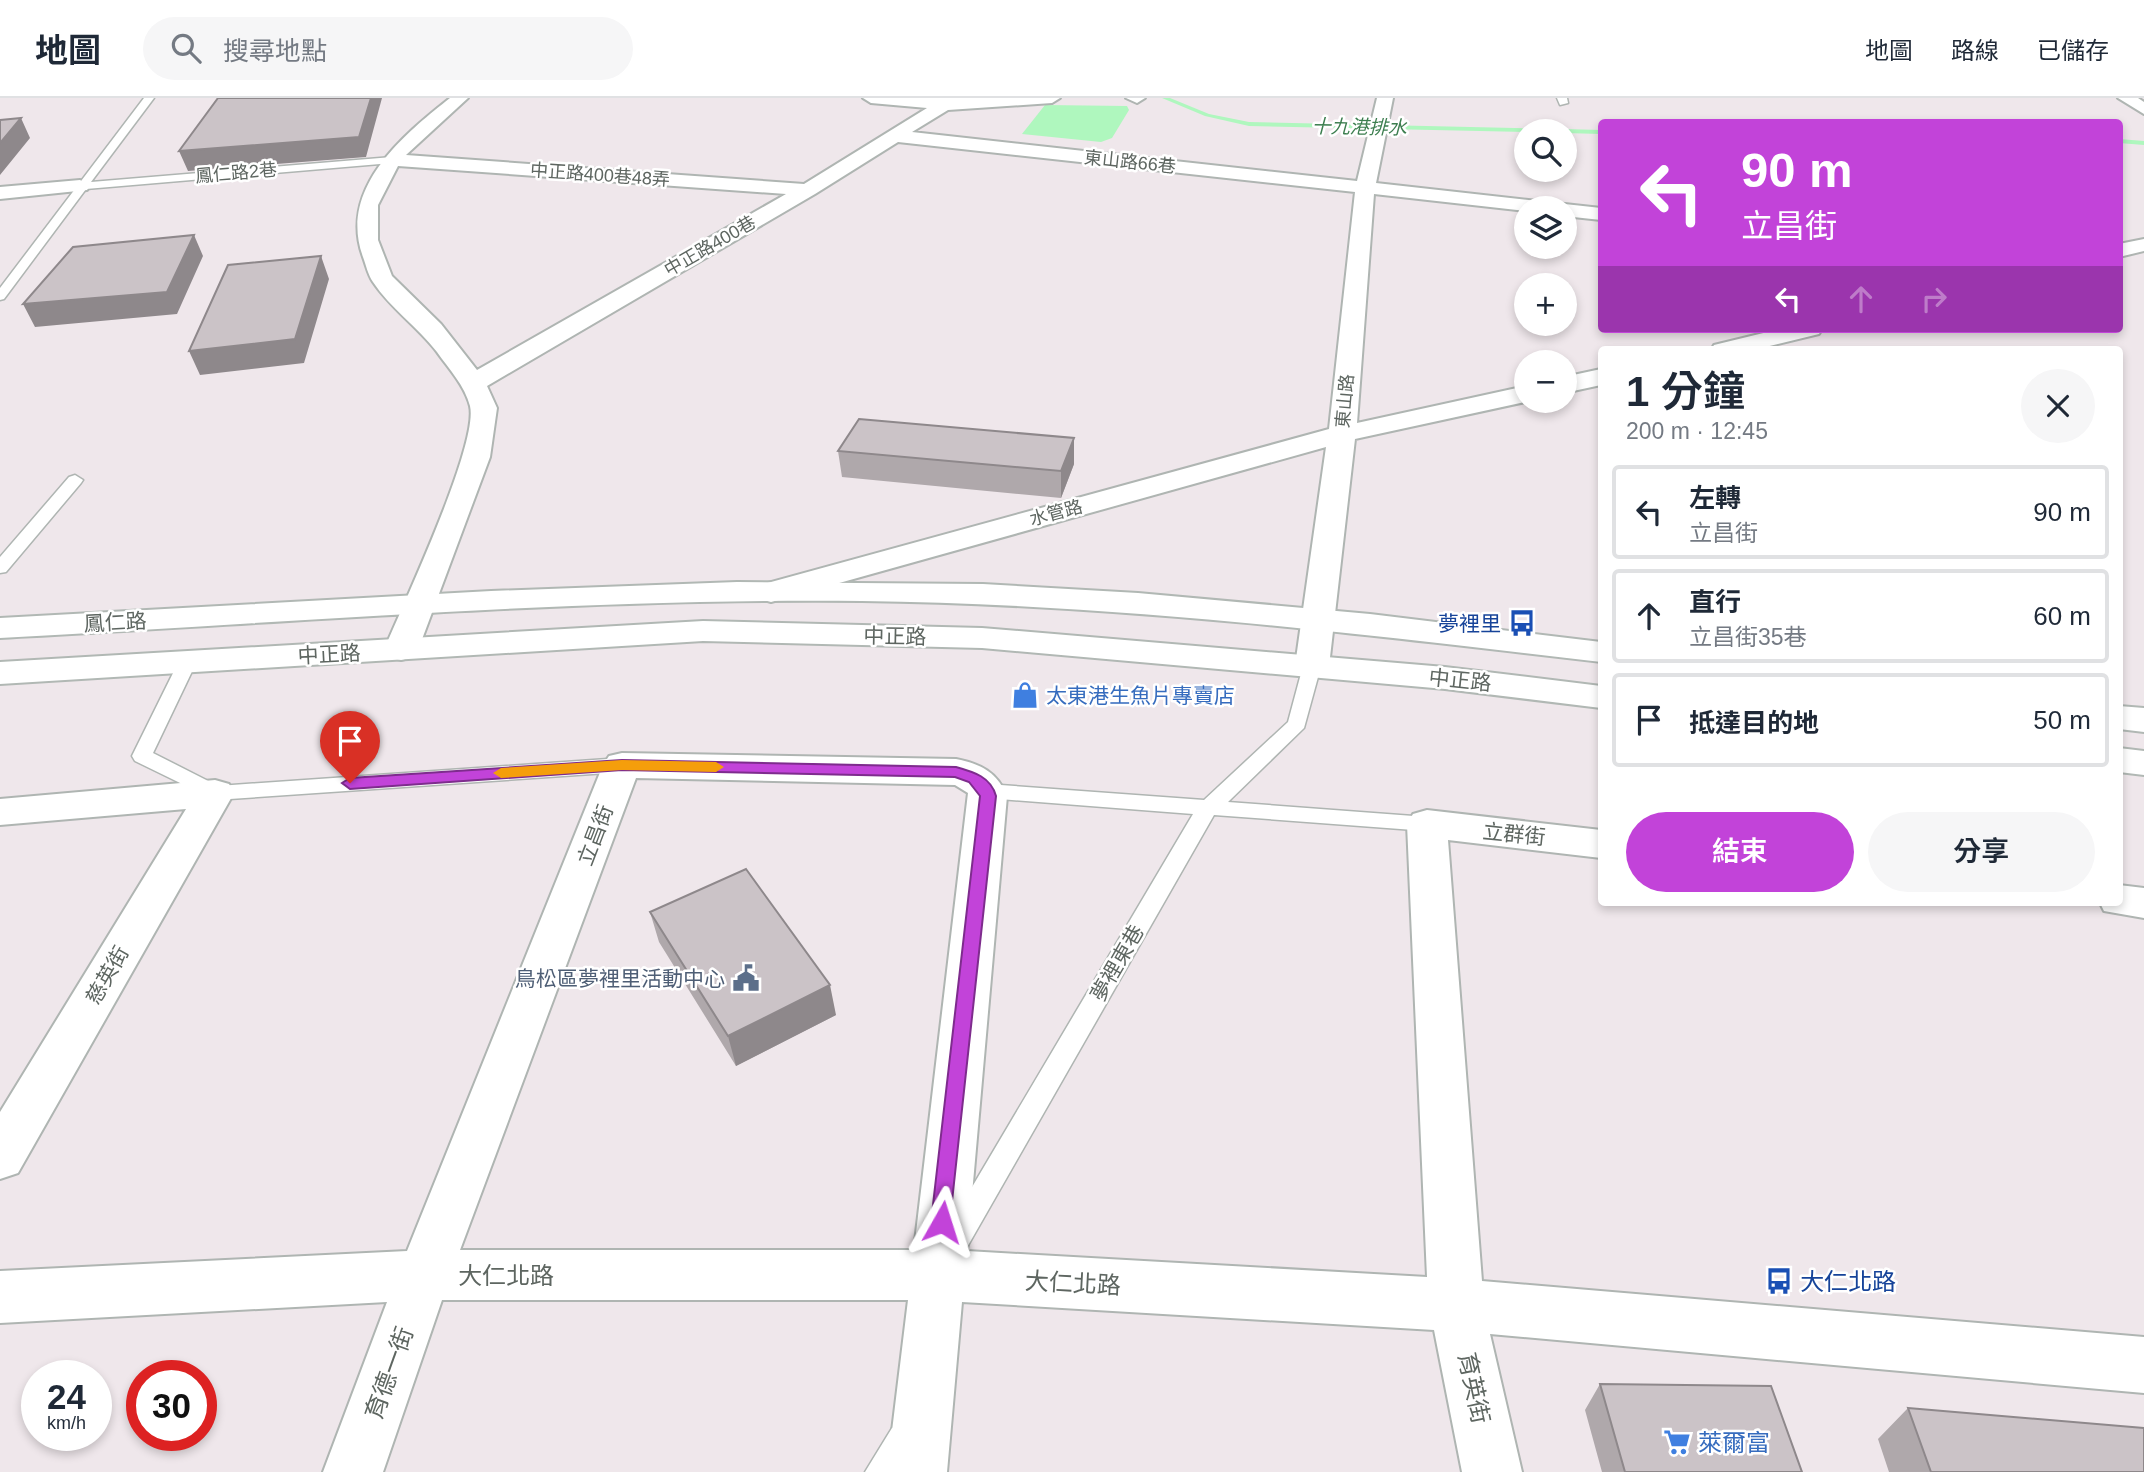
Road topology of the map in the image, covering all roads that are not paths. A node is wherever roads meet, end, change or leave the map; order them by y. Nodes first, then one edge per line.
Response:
1 (149, 98) edge
2 (460, 98) edge
3 (871, 98) edge
4 (1052, 98) edge
5 (1385, 98) edge
6 (2126, 98) edge
7 (944, 105) junction
8 (2144, 109) edge
9 (896, 136) junction
10 (392, 160) junction
11 (80, 186) junction
12 (1365, 188) junction
13 (808, 190) junction
14 (0, 193) edge
15 (1514, 204) edge
16 (1577, 211) edge
17 (1598, 214) edge
18 (2144, 245) edge
19 (2123, 250) edge
20 (0, 296) edge
21 (1799, 333) edge
22 (1762, 346) edge
23 (1598, 378) edge
24 (1577, 382) edge
25 (472, 383) junction
26 (1514, 397) edge
27 (1342, 435) junction
28 (75, 480) dead end
29 (0, 568) edge
30 (771, 592) junction
31 (417, 607) junction
32 (1318, 616) junction
33 (230, 617) joint
34 (0, 628) edge
35 (401, 650) junction
36 (1598, 652) edge
37 (187, 663) junction
38 (1312, 667) junction
39 (0, 673) edge
40 (1598, 697) edge
41 (2123, 717) edge
42 (2144, 720) edge
43 (2123, 760) edge
44 (2144, 763) edge
45 (622, 765) junction
46 (987, 792) junction
47 (215, 793) junction
48 (1207, 810) junction
49 (0, 812) edge
50 (1427, 824) junction
51 (1598, 844) edge
52 (2123, 900) edge
53 (2144, 903) edge
54 (0, 1157) edge
55 (424, 1275) junction
56 (936, 1275) junction
57 (0, 1297) edge
58 (1456, 1305) junction
59 (2144, 1365) edge
60 (926, 1404) junction
61 (353, 1472) edge
62 (881, 1472) edge
63 (918, 1472) edge
64 (1492, 1472) edge

1 - 11 lane
2 - 10 street
3 - 7 street
4 - 7 street
5 - 12 street, 東山路
6 - 8 street
7 - 9 street, 中正路400巷
9 - 12 street, 東山路66巷
9 - 13 street, 中正路400巷
10 - 11 lane, 鳳仁路2巷
10 - 13 street, 中正路400巷48弄
10 - 25 street
11 - 14 street
11 - 20 lane
12 - 15 street, 東山路66巷
12 - 27 street, 東山路
13 - 25 street, 中正路400巷
16 - 17 street
18 - 19 street
21 - 22 street
23 - 24 street
25 - 31 street
26 - 27 street, 水管路
27 - 30 street, 水管路
27 - 32 street, 東山路
28 - 29 lane
30 - 31 street, 中正路
30 - 32 street, 中正路
31 - 33 street, 中正路
31 - 35 street
32 - 36 street, 中正路
32 - 38 street, 東山路
33 - 34 street, 鳳仁路
35 - 37 street, 中正路
35 - 38 street, 中正路
37 - 39 street
37 - 47 lane
38 - 40 street, 中正路
38 - 48 lane, 夢裡東巷
41 - 42 street
43 - 44 street
45 - 46 street
45 - 47 lane
45 - 55 street, 立昌街
46 - 48 lane
46 - 56 street
47 - 49 street
47 - 54 street, 慈英街
48 - 50 lane
48 - 56 lane, 夢裡東巷
50 - 51 street, 立群街
50 - 58 street
52 - 53 street
55 - 56 street, 大仁北路
55 - 57 street, 大仁北路
55 - 61 street, 育德一街
56 - 58 street, 大仁北路
56 - 60 street
58 - 59 street, 大仁北路
58 - 64 street, 育英街
60 - 62 lane
60 - 63 street

